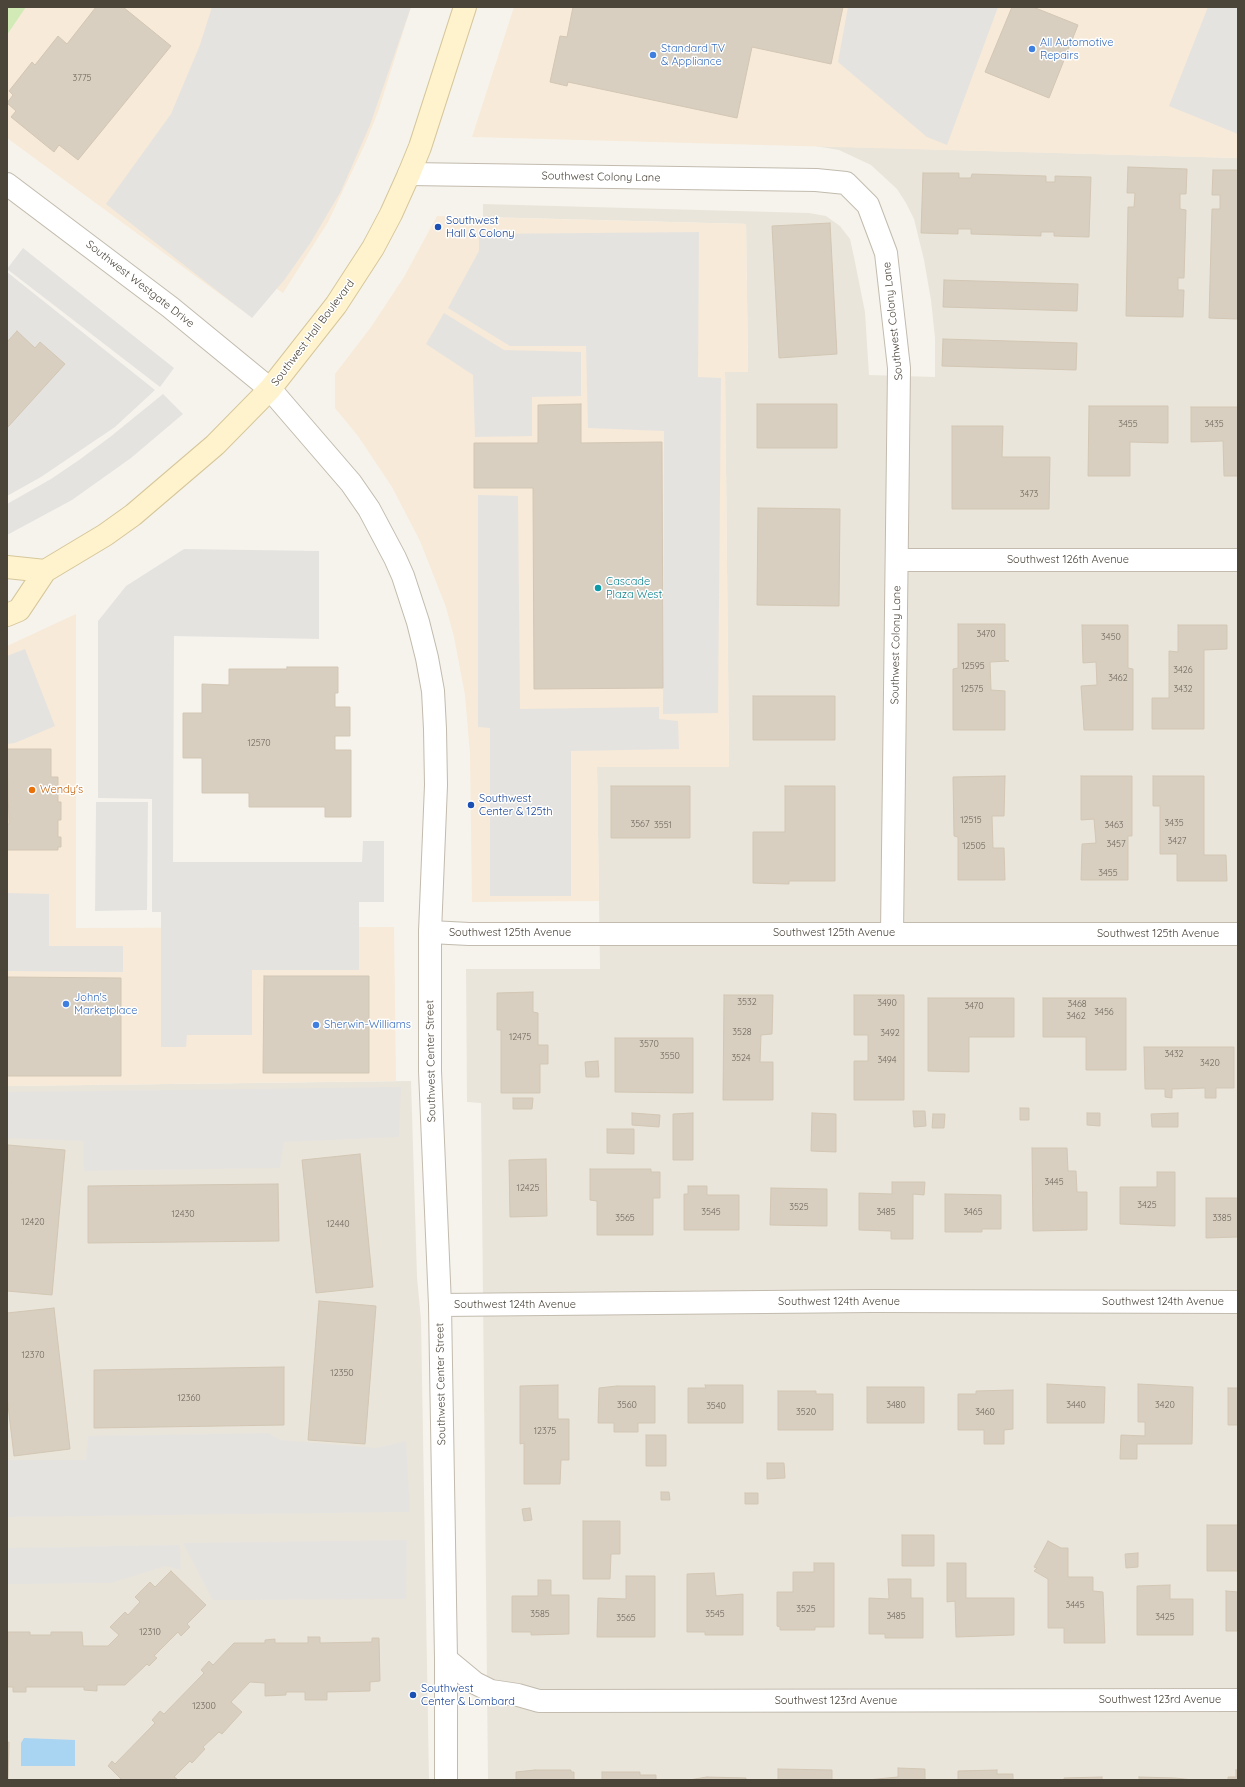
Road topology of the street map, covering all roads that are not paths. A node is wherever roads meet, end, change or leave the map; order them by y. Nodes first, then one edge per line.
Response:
1 (465, 7) edge
2 (409, 174) junction
3 (7, 184) edge
4 (270, 389) junction
5 (898, 560) junction
6 (1238, 560) edge
7 (7, 567) edge
8 (45, 571) junction
9 (7, 615) edge
10 (430, 932) junction
11 (892, 933) junction
12 (1238, 934) edge
13 (1238, 1302) edge
14 (440, 1305) junction
15 (446, 1659) junction
16 (1238, 1700) edge
17 (446, 1780) edge

1 - 2 main road, Southwest Hall Boulevard
2 - 4 main road, Southwest Hall Boulevard
2 - 5 street, Southwest Colony Lane
3 - 4 street, Southwest Westgate Drive
4 - 8 main road, Southwest Hall Boulevard
4 - 10 street, Southwest Center Street
5 - 6 street, Southwest 126th Avenue
5 - 11 street, Southwest Colony Lane
7 - 8 main road
8 - 9 main road, Southwest Hall Boulevard
10 - 11 street, Southwest 125th Avenue
10 - 14 street, Southwest Center Street
11 - 12 street, Southwest 125th Avenue
13 - 14 street, Southwest 124th Avenue
14 - 15 street, Southwest Center Street
15 - 16 street, Southwest 123rd Avenue
15 - 17 street, Southwest Center Street

